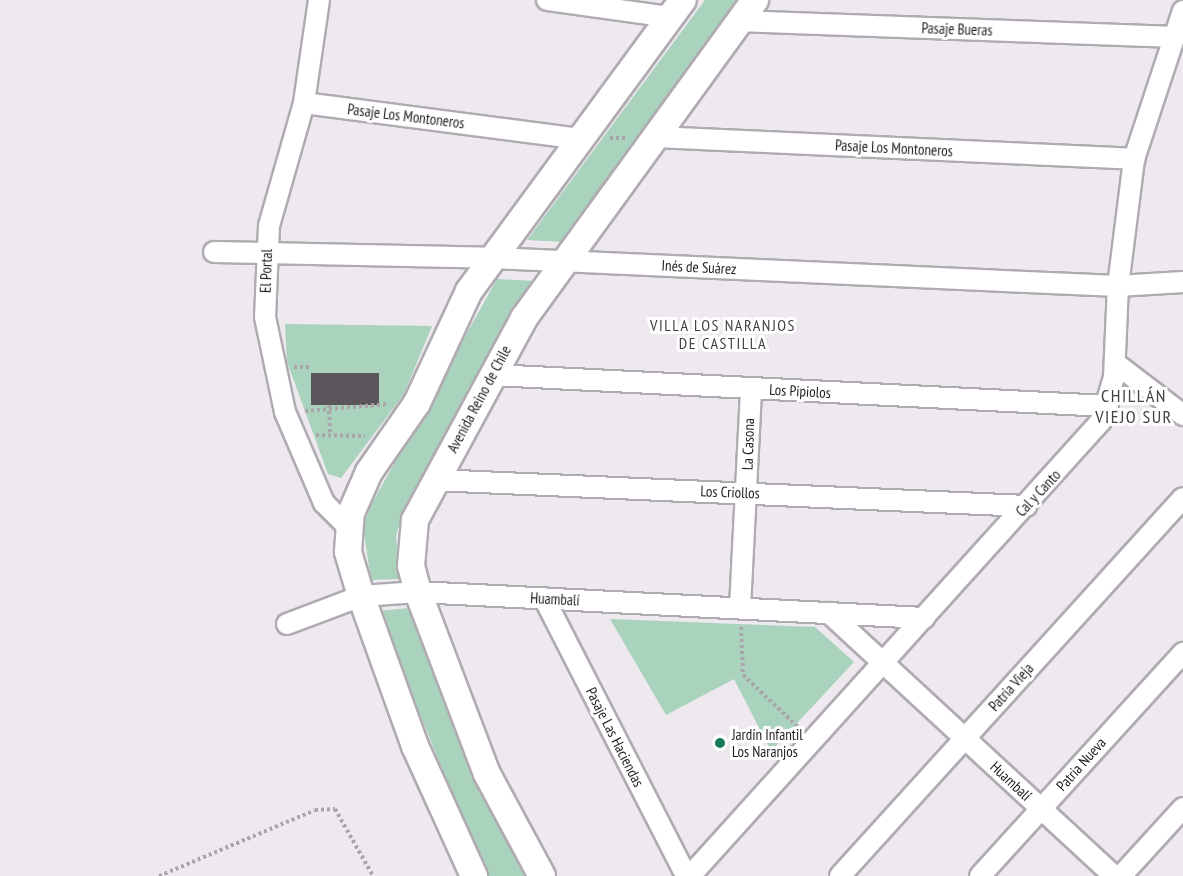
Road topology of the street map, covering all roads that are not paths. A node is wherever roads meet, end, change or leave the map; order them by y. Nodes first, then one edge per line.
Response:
1 (319, 0) edge
2 (547, 0) edge
3 (755, 0) edge
4 (676, 9) edge
5 (1183, 11) edge
6 (740, 21) junction
7 (1173, 37) junction
8 (304, 103) junction
9 (655, 137) junction
10 (580, 139) junction
11 (1134, 159) junction
12 (214, 252) dead end
13 (266, 254) junction
14 (493, 258) junction
15 (564, 261) junction
16 (1183, 282) edge
17 (1118, 286) junction
18 (1115, 363) junction
19 (492, 375) junction
20 (751, 388) junction
21 (1108, 406) junction
22 (1183, 415) edge
23 (434, 480) junction
24 (746, 493) junction
25 (1183, 498) edge
26 (1026, 506) junction
27 (348, 527) junction
28 (418, 592) junction
29 (361, 596) junction
30 (544, 598) junction
31 (740, 608) junction
32 (829, 613) junction
33 (924, 618) junction
34 (287, 624) dead end
35 (1183, 653) edge
36 (883, 663) junction
37 (965, 738) junction
38 (1183, 808) edge
39 (1041, 809) junction
40 (474, 876) edge
41 (542, 876) edge
42 (688, 876) edge
43 (840, 876) edge
44 (980, 876) edge
45 (1114, 876) edge
46 (1121, 876) edge

1 - 8 street, El Portal
2 - 4 street
3 - 6 street, Avenida Reino de Chile
4 - 10 street
5 - 7 street, Cal y Canto
6 - 7 street, Pasaje Bueras
6 - 9 street, Avenida Reino de Chile
7 - 11 street, Cal y Canto
8 - 10 street, Pasaje Los Montoneros
8 - 13 street, El Portal
9 - 11 street, Pasaje Los Montoneros
9 - 15 street, Avenida Reino de Chile
10 - 14 street
11 - 17 street, Cal y Canto
12 - 13 street, Inés de Suárez
13 - 14 street, Inés de Suárez
13 - 27 street, El Portal
14 - 15 street, Inés de Suárez
14 - 27 street
15 - 17 street, Inés de Suárez
15 - 19 street, Avenida Reino de Chile
16 - 17 street, Inés de Suárez
17 - 18 street, Cal y Canto
18 - 21 street, Cal y Canto
18 - 22 street
19 - 20 street, Los Pipiolos
19 - 23 street, Avenida Reino de Chile
20 - 21 street, Los Pipiolos
20 - 24 street, La Casona
21 - 26 street, Cal y Canto
23 - 24 street, Los Criollos
23 - 28 street, Avenida Reino de Chile
24 - 26 street, Los Criollos
24 - 31 street, La Casona
25 - 37 street, Patria Vieja
26 - 33 street, Cal y Canto
27 - 29 street
28 - 29 street, Huambalí
28 - 30 street, Huambalí
28 - 41 street, Avenida Reino de Chile
29 - 34 street, Huambalí
29 - 40 street
30 - 31 street, Huambalí
30 - 42 street, Pasaje Las Haciendas
31 - 32 street, Huambalí
32 - 33 street, Huambalí
32 - 36 street, Huambalí
33 - 36 street, Cal y Canto
35 - 39 street, Patria Nueva
36 - 37 street, Huambalí
36 - 42 street, Cal y Canto
37 - 39 street, Huambalí
37 - 43 street, Patria Vieja
38 - 46 street
39 - 44 street, Patria Nueva
39 - 45 street, Huambalí

